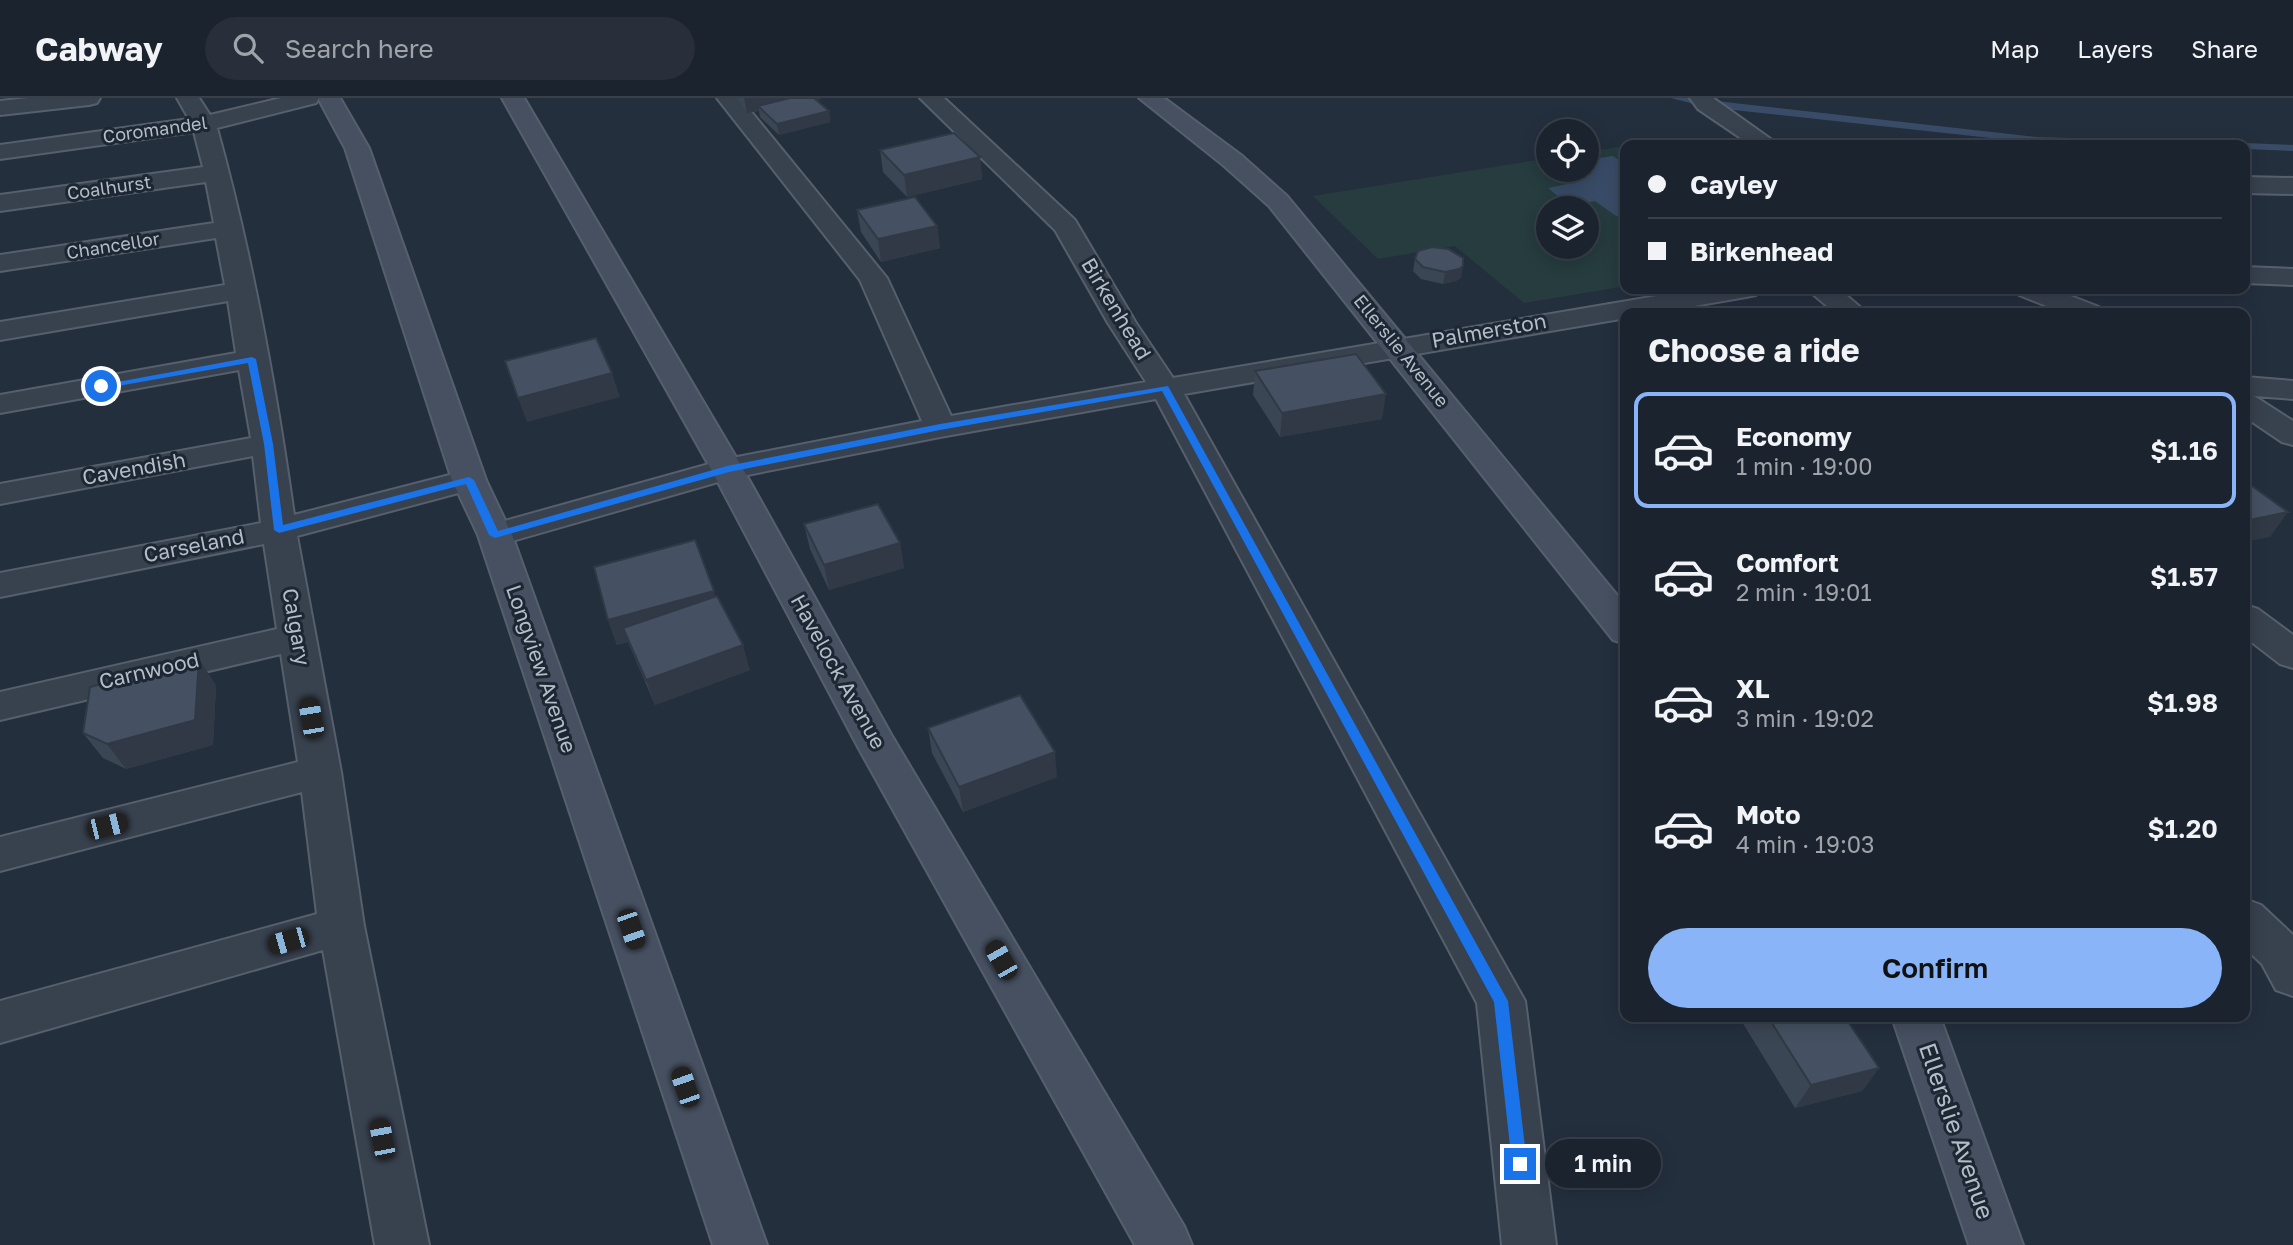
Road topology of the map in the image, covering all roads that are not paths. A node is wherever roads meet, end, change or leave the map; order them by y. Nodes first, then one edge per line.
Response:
1 (89, 98) edge
2 (308, 98) edge
3 (329, 98) edge
4 (513, 98) edge
5 (728, 98) edge
6 (931, 98) edge
7 (1150, 98) edge
8 (1702, 98) edge
9 (0, 108) edge
10 (196, 111) edge
11 (1760, 140) edge
12 (0, 152) edge
13 (217, 173) junction
14 (2250, 185) edge
15 (2293, 186) edge
16 (0, 203) edge
17 (226, 229) junction
18 (0, 263) edge
19 (2250, 275) edge
20 (2293, 277) edge
21 (240, 291) junction
22 (1721, 294) edge
23 (1828, 294) edge
24 (2042, 294) edge
25 (1652, 308) edge
26 (1846, 308) edge
27 (2076, 308) edge
28 (1620, 314) edge
29 (0, 331) edge
30 (1398, 346) junction
31 (252, 359) junction
32 (2250, 386) edge
33 (1165, 388) junction
34 (2293, 390) edge
35 (0, 404) edge
36 (2250, 406) edge
37 (940, 427) junction
38 (2293, 435) edge
39 (268, 444) junction
40 (727, 469) junction
41 (469, 480) junction
42 (0, 494) edge
43 (279, 530) junction
44 (495, 535) junction
45 (0, 584) edge
46 (2250, 622) edge
47 (1620, 624) edge
48 (298, 637) junction
49 (2293, 655) edge
50 (0, 706) edge
51 (320, 772) junction
52 (0, 854) edge
53 (2250, 923) edge
54 (341, 926) junction
55 (2293, 976) edge
56 (0, 1021) edge
57 (1918, 1022) edge
58 (402, 1245) edge
59 (740, 1245) edge
60 (1165, 1245) edge
61 (1529, 1245) edge
62 (1996, 1245) edge

1 - 9 street
2 - 10 street, Coromandel
3 - 41 street, Longview Avenue
4 - 40 street, Havelock Avenue
5 - 37 street
6 - 33 street, Birkenhead
7 - 30 street, Ellerslie Avenue
8 - 11 street
10 - 12 street, Coromandel
10 - 13 street, Calgary
13 - 16 street, Coalhurst
13 - 17 street, Calgary
14 - 15 street
17 - 18 street, Chancellor
17 - 21 street, Calgary
19 - 20 street
21 - 29 street
21 - 31 street, Calgary
22 - 25 street, Palmerston
23 - 26 street
24 - 27 street
28 - 30 street, Palmerston
30 - 33 street, Palmerston
30 - 47 street, Ellerslie Avenue
31 - 35 street
31 - 39 street, Calgary
32 - 34 street
33 - 37 street, Palmerston
33 - 61 street, Birkenhead
36 - 38 street
37 - 40 street, Palmerston
39 - 42 street, Cavendish
39 - 43 street, Calgary
40 - 44 street, Palmerston
40 - 60 street, Havelock Avenue
41 - 43 street, Carseland
41 - 44 street, Longview Avenue
43 - 45 street, Carseland
43 - 48 street, Calgary
44 - 59 street, Longview Avenue
46 - 49 street
48 - 50 street, Carnwood
48 - 51 street, Calgary
51 - 52 street
51 - 54 street, Calgary
53 - 55 street
54 - 56 street
54 - 58 street, Calgary
57 - 62 street, Ellerslie Avenue

